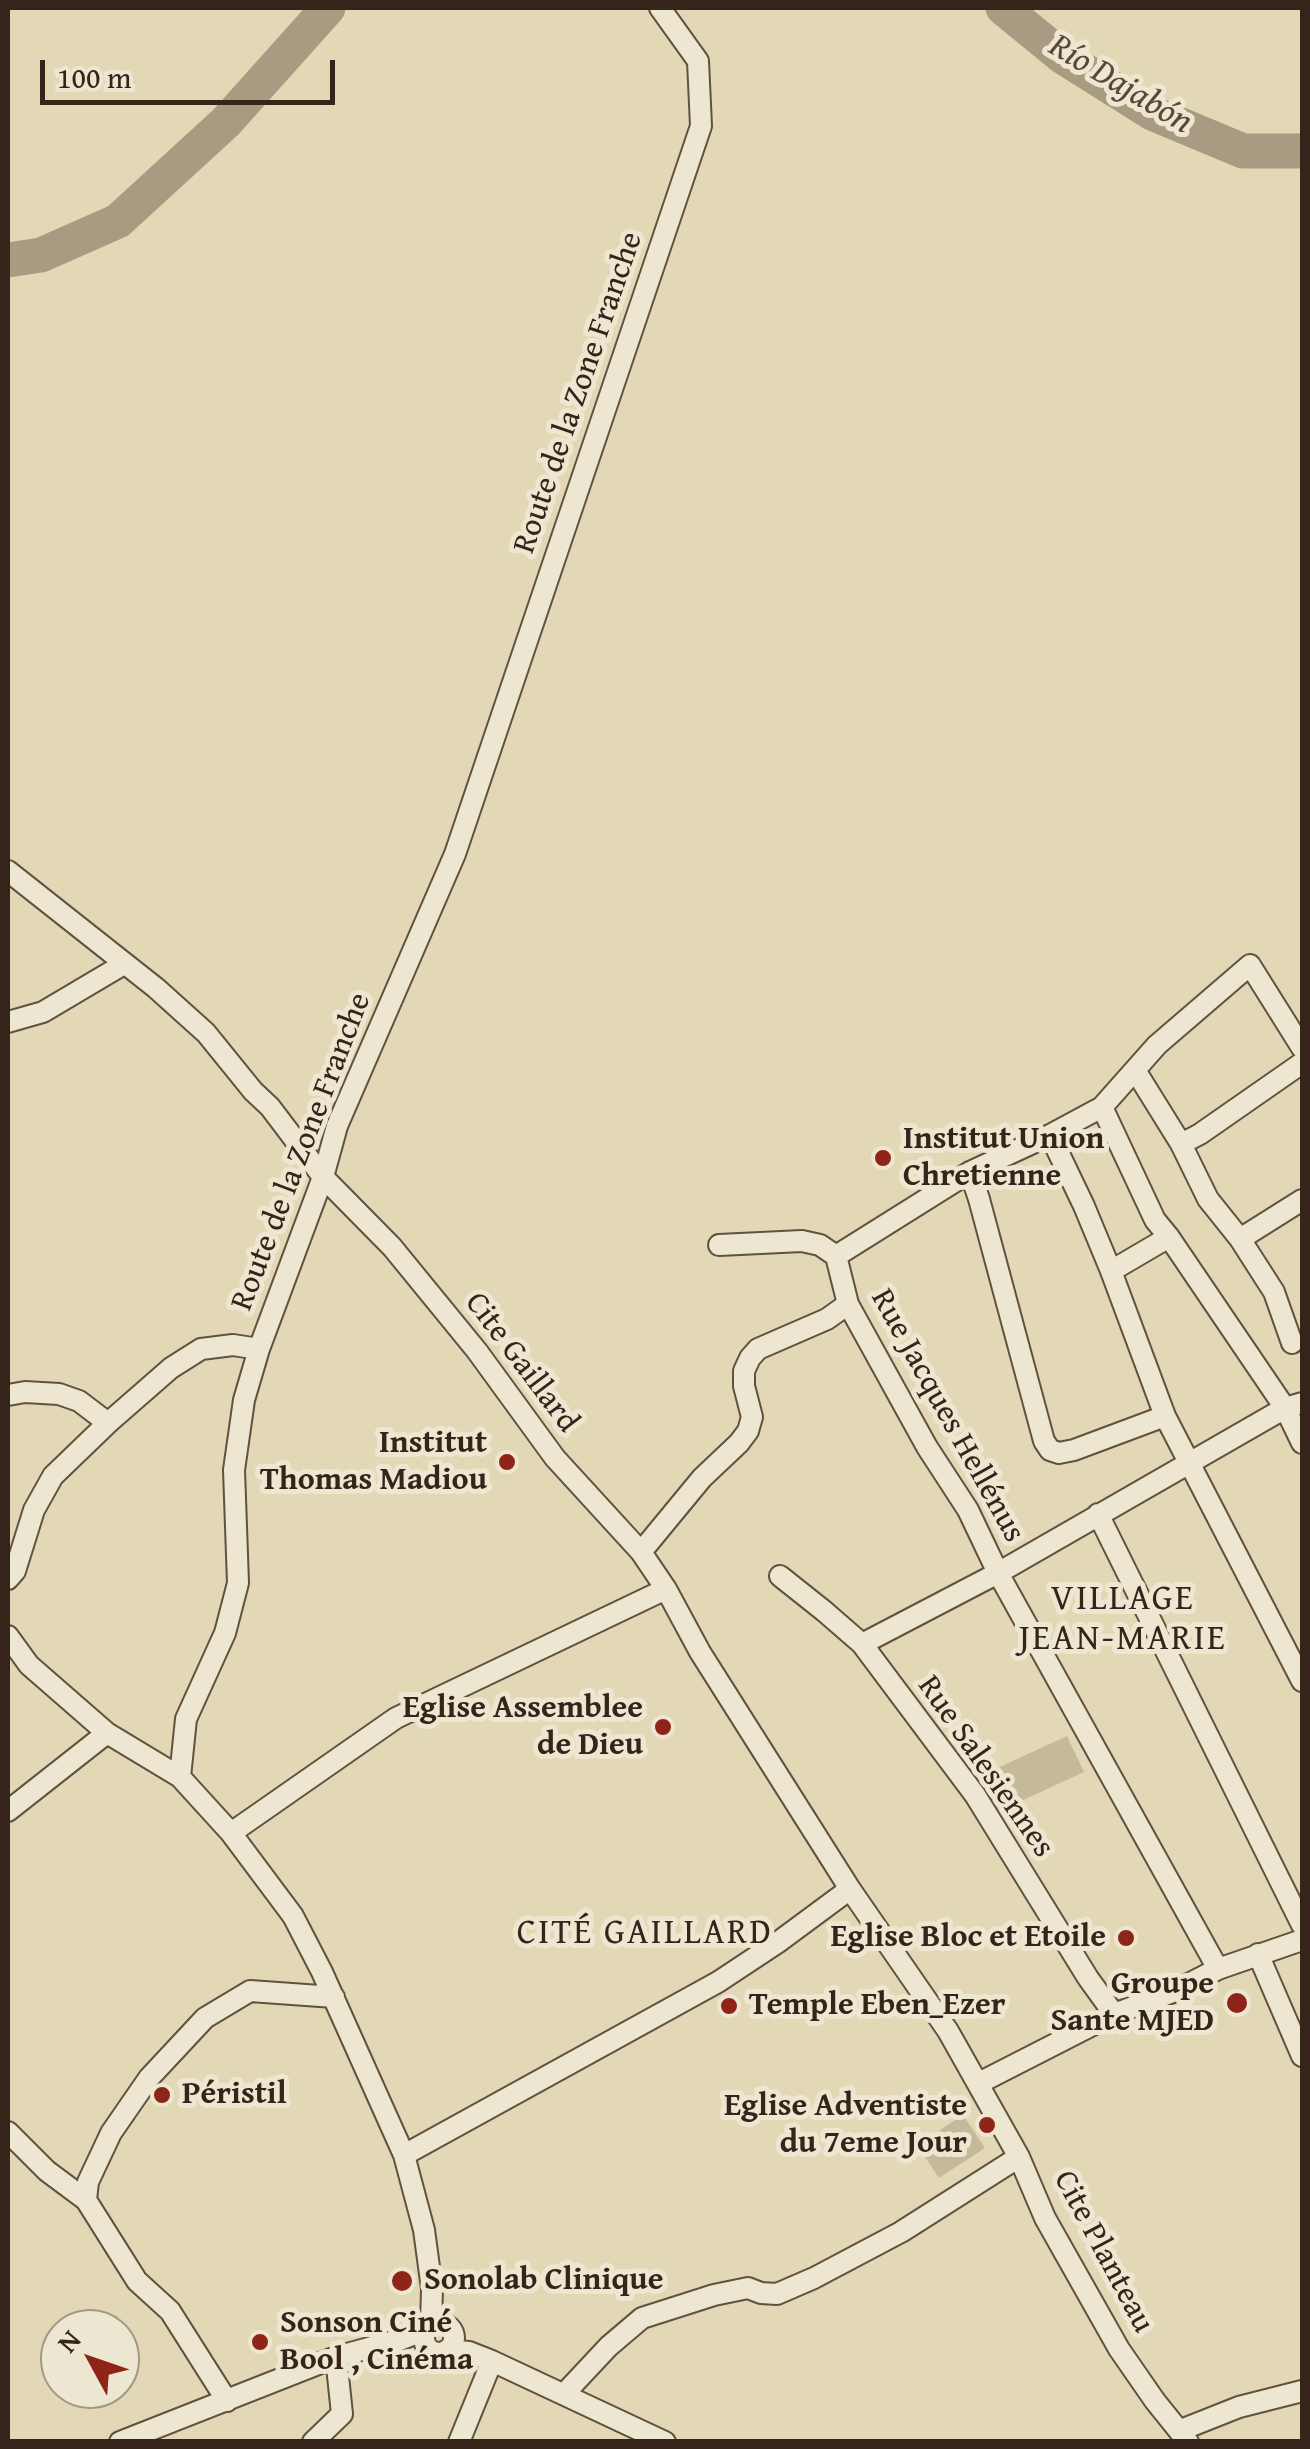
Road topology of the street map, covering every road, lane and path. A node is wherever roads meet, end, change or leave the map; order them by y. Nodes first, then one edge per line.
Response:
1 (660, 8) edge
2 (8, 871) edge
3 (30, 889) junction
4 (8, 899) edge
5 (124, 964) junction
6 (8, 1022) edge
7 (1302, 1048) edge
8 (1302, 1063) edge
9 (1135, 1070) junction
10 (1102, 1106) junction
11 (1050, 1135) junction
12 (1181, 1144) junction
13 (970, 1172) junction
14 (322, 1178) junction
15 (1302, 1200) edge
16 (1169, 1237) junction
17 (1240, 1239) junction
18 (720, 1245) dead end
19 (836, 1256) junction
20 (1111, 1271) junction
21 (848, 1304) junction
22 (1292, 1343) dead end
23 (259, 1349) junction
24 (8, 1395) edge
25 (1294, 1406) edge
26 (1166, 1416) junction
27 (108, 1423) junction
28 (1302, 1442) edge
29 (1188, 1463) junction
30 (1098, 1514) junction
31 (641, 1552) junction
32 (998, 1573) junction
33 (780, 1576) dead end
34 (8, 1579) edge
35 (666, 1588) junction
36 (8, 1636) edge
37 (862, 1644) junction
38 (1302, 1682) edge
39 (107, 1733) junction
40 (180, 1778) junction
41 (8, 1811) edge
42 (231, 1834) junction
43 (850, 1888) junction
44 (1302, 1926) edge
45 (1302, 1940) edge
46 (1258, 1954) junction
47 (1218, 1968) junction
48 (334, 1998) junction
49 (1114, 2014) junction
50 (1302, 2056) edge
51 (978, 2082) junction
52 (8, 2132) edge
53 (404, 2154) junction
54 (1019, 2157) junction
55 (86, 2200) junction
56 (438, 2335) junction
57 (336, 2357) junction
58 (492, 2361) junction
59 (1302, 2391) edge
60 (565, 2393) junction
61 (227, 2401) junction
62 (1185, 2436) edge
63 (120, 2442) edge
64 (313, 2442) edge
65 (459, 2442) edge
66 (665, 2442) edge

1 - 14 street, Route de la Zone Franche
2 - 3 street, Cite Gaillard
3 - 4 street
3 - 5 street, Cite Gaillard
5 - 6 street
5 - 14 street, Cite Gaillard
7 - 9 street
8 - 12 street
9 - 10 street
9 - 12 street
10 - 11 street
10 - 16 street
11 - 13 street
11 - 20 street
12 - 17 street
13 - 19 street
13 - 26 street
14 - 23 street, Route de la Zone Franche
14 - 31 street, Cite Gaillard
15 - 17 street
16 - 20 street
16 - 25 street
17 - 22 street
18 - 19 street
19 - 21 street, Rue Jacques Hellénus
20 - 26 street
21 - 31 street
21 - 32 street, Rue Jacques Hellénus
23 - 27 street
23 - 40 street, Route de la Zone Franche
24 - 27 street
25 - 28 street
25 - 29 street
26 - 29 street
27 - 34 street
29 - 30 street
29 - 38 street
30 - 32 street
30 - 44 street
31 - 35 street, Cite Gaillard
32 - 37 street
32 - 47 street, Rue Jacques Hellénus
33 - 37 street, Rue Salesiennes
35 - 42 street
35 - 43 street, Cite Gaillard
36 - 39 street
37 - 49 street, Rue Salesiennes
39 - 40 street
39 - 41 street
40 - 42 street
42 - 48 street
43 - 51 street, Cite Gaillard
43 - 53 street
45 - 46 street
46 - 47 street
46 - 50 street
47 - 49 street
48 - 53 street
48 - 55 street
49 - 51 street
51 - 54 street, Cite Planteau
52 - 55 street
53 - 56 street
54 - 60 street
54 - 62 street, Cite Planteau
55 - 61 street
56 - 57 street
56 - 58 street
57 - 61 street
57 - 64 street
58 - 60 street
58 - 65 street
59 - 62 street
60 - 66 street
61 - 63 street

